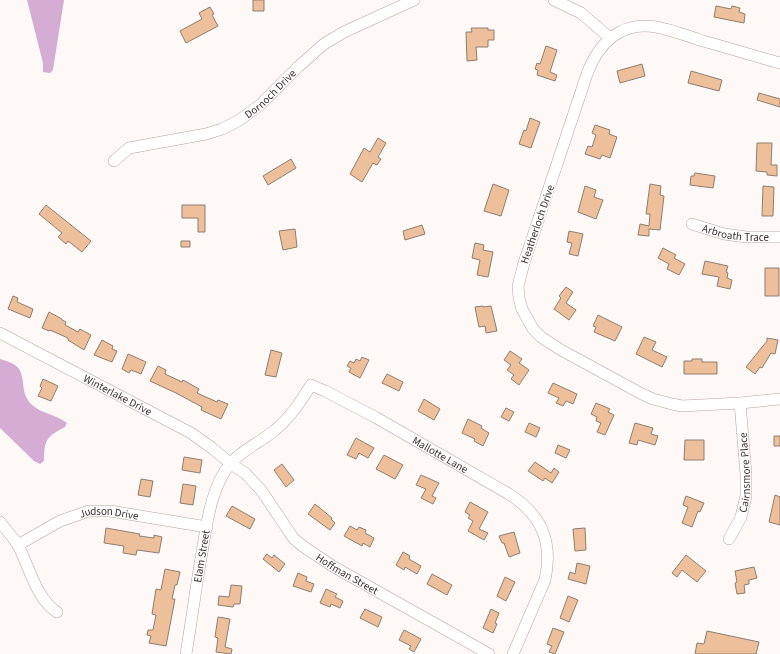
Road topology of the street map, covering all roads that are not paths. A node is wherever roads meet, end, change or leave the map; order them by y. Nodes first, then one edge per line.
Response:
1 (414, 0) edge
2 (554, 0) edge
3 (610, 38) junction
4 (780, 63) edge
5 (114, 161) dead end
6 (692, 224) dead end
7 (780, 238) edge
8 (0, 334) edge
9 (780, 399) edge
10 (740, 403) junction
11 (231, 464) junction
12 (0, 522) edge
13 (207, 527) junction
14 (729, 539) dead end
15 (18, 545) junction
16 (57, 612) dead end
17 (186, 654) edge
18 (489, 654) edge
19 (513, 654) edge

1 - 5 street, Dornoch Drive
2 - 3 street
3 - 4 street, Heatherloch Drive
3 - 10 street, Heatherloch Drive
6 - 7 street, Arbroath Trace
8 - 11 street, Winterlake Drive
9 - 10 street, Heatherloch Drive
10 - 14 street, Cairnsmore Place
11 - 13 street, Elam Street
11 - 18 street, Hoffman Street
11 - 19 street, Mallotte Lane
12 - 15 street
13 - 15 street, Judson Drive
13 - 17 street, Elam Street
15 - 16 street

